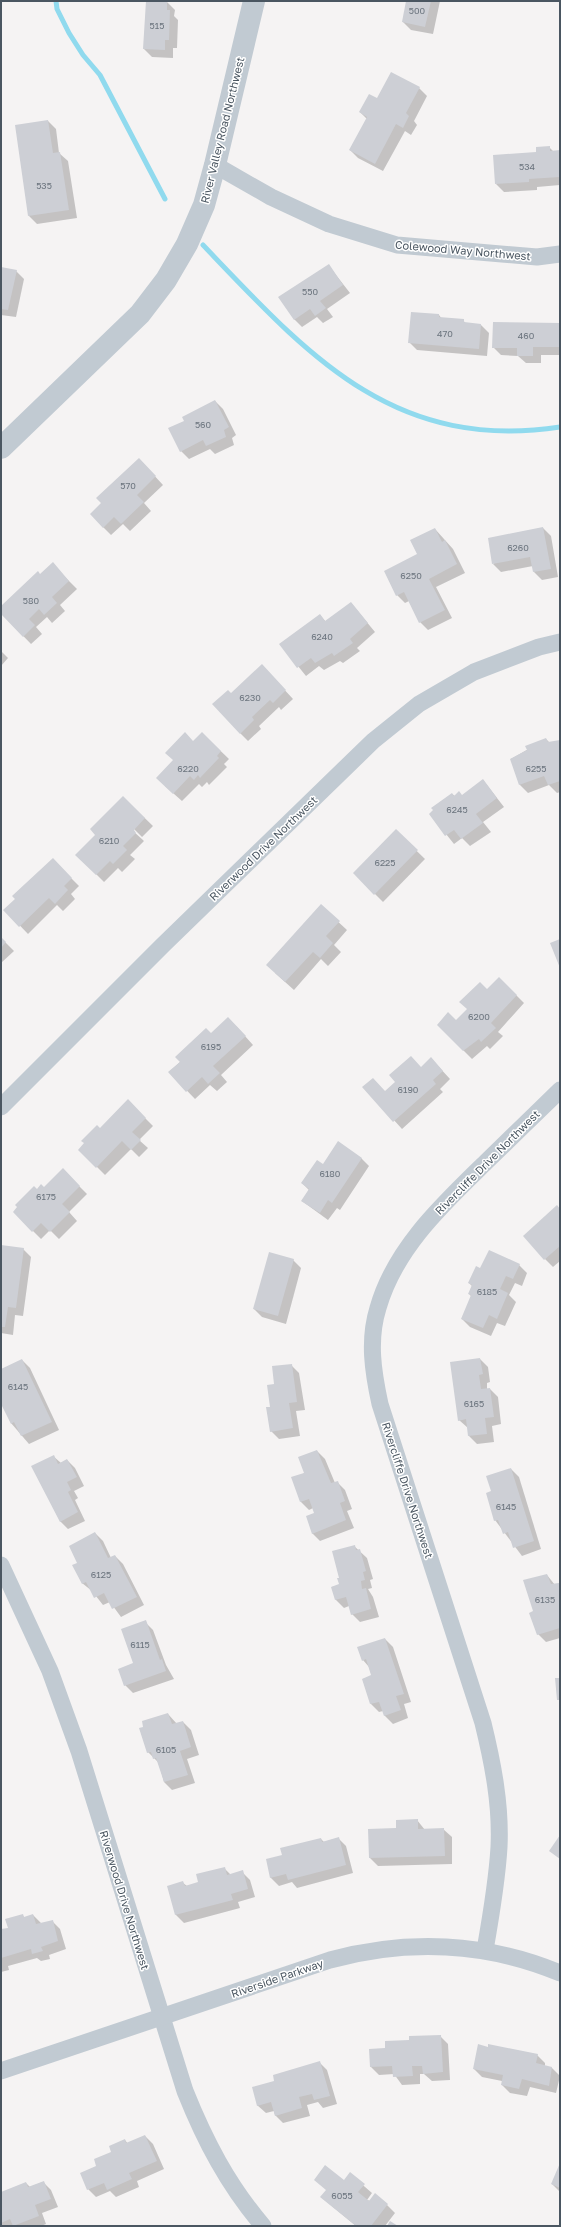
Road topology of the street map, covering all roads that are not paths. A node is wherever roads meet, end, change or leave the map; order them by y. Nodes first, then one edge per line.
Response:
1 (254, 1) edge
2 (215, 164) junction
3 (560, 254) edge
4 (1, 448) edge
5 (560, 642) edge
6 (560, 1090) edge
7 (1, 1107) edge
8 (1, 1565) edge
9 (485, 1950) junction
10 (560, 1973) edge
11 (162, 2018) junction
12 (1, 2071) edge
13 (263, 2226) edge

1 - 2 street, River Valley Road Northwest
2 - 3 street, Colewood Way Northwest
2 - 4 street, River Valley Road Northwest
5 - 7 street, Riverwood Drive Northwest
6 - 9 street, Rivercliffe Drive Northwest
8 - 11 street, Riverwood Drive Northwest
9 - 10 street, Riverside Parkway
9 - 11 street, Riverside Parkway
11 - 12 street, Riverside Parkway
11 - 13 street, Riverwood Drive Northwest

